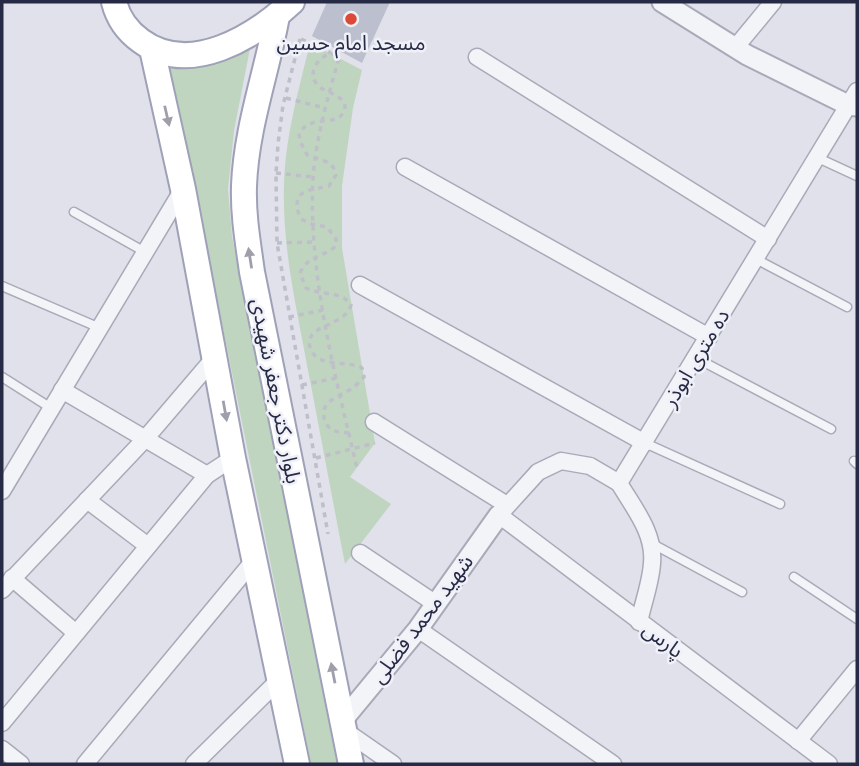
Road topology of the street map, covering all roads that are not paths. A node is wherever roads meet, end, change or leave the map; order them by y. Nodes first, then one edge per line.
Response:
1 (114, 2) edge
2 (663, 2) edge
3 (773, 2) edge
4 (284, 9) edge
5 (735, 48) junction
6 (152, 49) junction
7 (477, 57) dead end
8 (854, 101) edge
9 (816, 157) junction
10 (405, 167) dead end
11 (857, 176) edge
12 (183, 189) junction
13 (74, 212) dead end
14 (768, 239) junction
15 (145, 252) junction
16 (755, 259) junction
17 (360, 285) dead end
18 (2, 286) edge
19 (847, 307) dead end
20 (100, 328) junction
21 (709, 337) junction
22 (215, 357) junction
23 (696, 358) junction
24 (2, 377) edge
25 (62, 390) junction
26 (51, 408) junction
27 (374, 422) dead end
28 (831, 429) dead end
29 (145, 439) junction
30 (645, 443) junction
31 (233, 458) junction
32 (207, 475) junction
33 (618, 483) junction
34 (2, 491) edge
35 (87, 500) junction
36 (780, 504) dead end
37 (503, 510) junction
38 (651, 543) junction
39 (148, 545) junction
40 (360, 553) dead end
41 (255, 559) junction
42 (794, 577) dead end
43 (7, 584) edge
44 (742, 592) dead end
45 (436, 604) junction
46 (857, 619) edge
47 (639, 622) junction
48 (418, 629) junction
49 (76, 633) junction
50 (857, 669) edge
51 (280, 679) junction
52 (2, 723) edge
53 (343, 725) junction
54 (798, 741) junction
55 (2, 749) edge
56 (21, 764) edge
57 (85, 764) edge
58 (194, 764) edge
59 (297, 764) edge
60 (351, 764) edge
61 (393, 764) edge
62 (612, 764) edge
63 (829, 764) edge

1 - 6 main road
2 - 5 street
3 - 5 street
4 - 6 main road
53 -> 4 main road, بلوار دکتر جعفر شهیدی
5 - 8 street
6 -> 12 main road
7 - 14 street
8 - 9 street, ده متری ابوذر
9 - 11 lane
9 - 14 street, ده متری ابوذر
10 - 21 street
12 - 15 street
12 - 22 main road
13 - 15 lane
14 - 16 street, ده متری ابوذر
15 - 20 street
16 - 19 lane
16 - 21 street, ده متری ابوذر
17 - 30 street
18 - 20 lane
20 - 25 street
21 - 23 street, ده متری ابوذر
22 - 29 street
22 -> 31 main road
23 - 28 lane
23 - 30 street, ده متری ابوذر
24 - 26 lane
25 - 26 street
25 - 29 street
26 - 34 street
27 - 37 street, پارس
29 - 32 street
29 - 35 street
30 - 33 street, ده متری ابوذر
30 - 36 lane
31 - 32 street
31 - 41 main road
32 - 39 street
33 - 37 street
33 - 38 street
35 - 39 street
35 - 43 street
37 - 45 street, شهید محمد فضلی
37 - 47 street, پارس
38 - 44 lane
38 - 47 street
39 - 49 street
40 - 45 street
41 - 51 main road
41 - 57 street
42 - 46 lane
43 - 49 street
45 - 48 street, شهید محمد فضلی
47 - 54 street, پارس
48 - 53 street, شهید محمد فضلی
48 - 62 street
49 - 52 street
50 - 54 street
51 - 58 street
51 - 59 main road
53 - 60 main road, بلوار دکتر جعفر شهیدی
53 - 61 street
54 - 63 street, پارس
55 - 56 street

